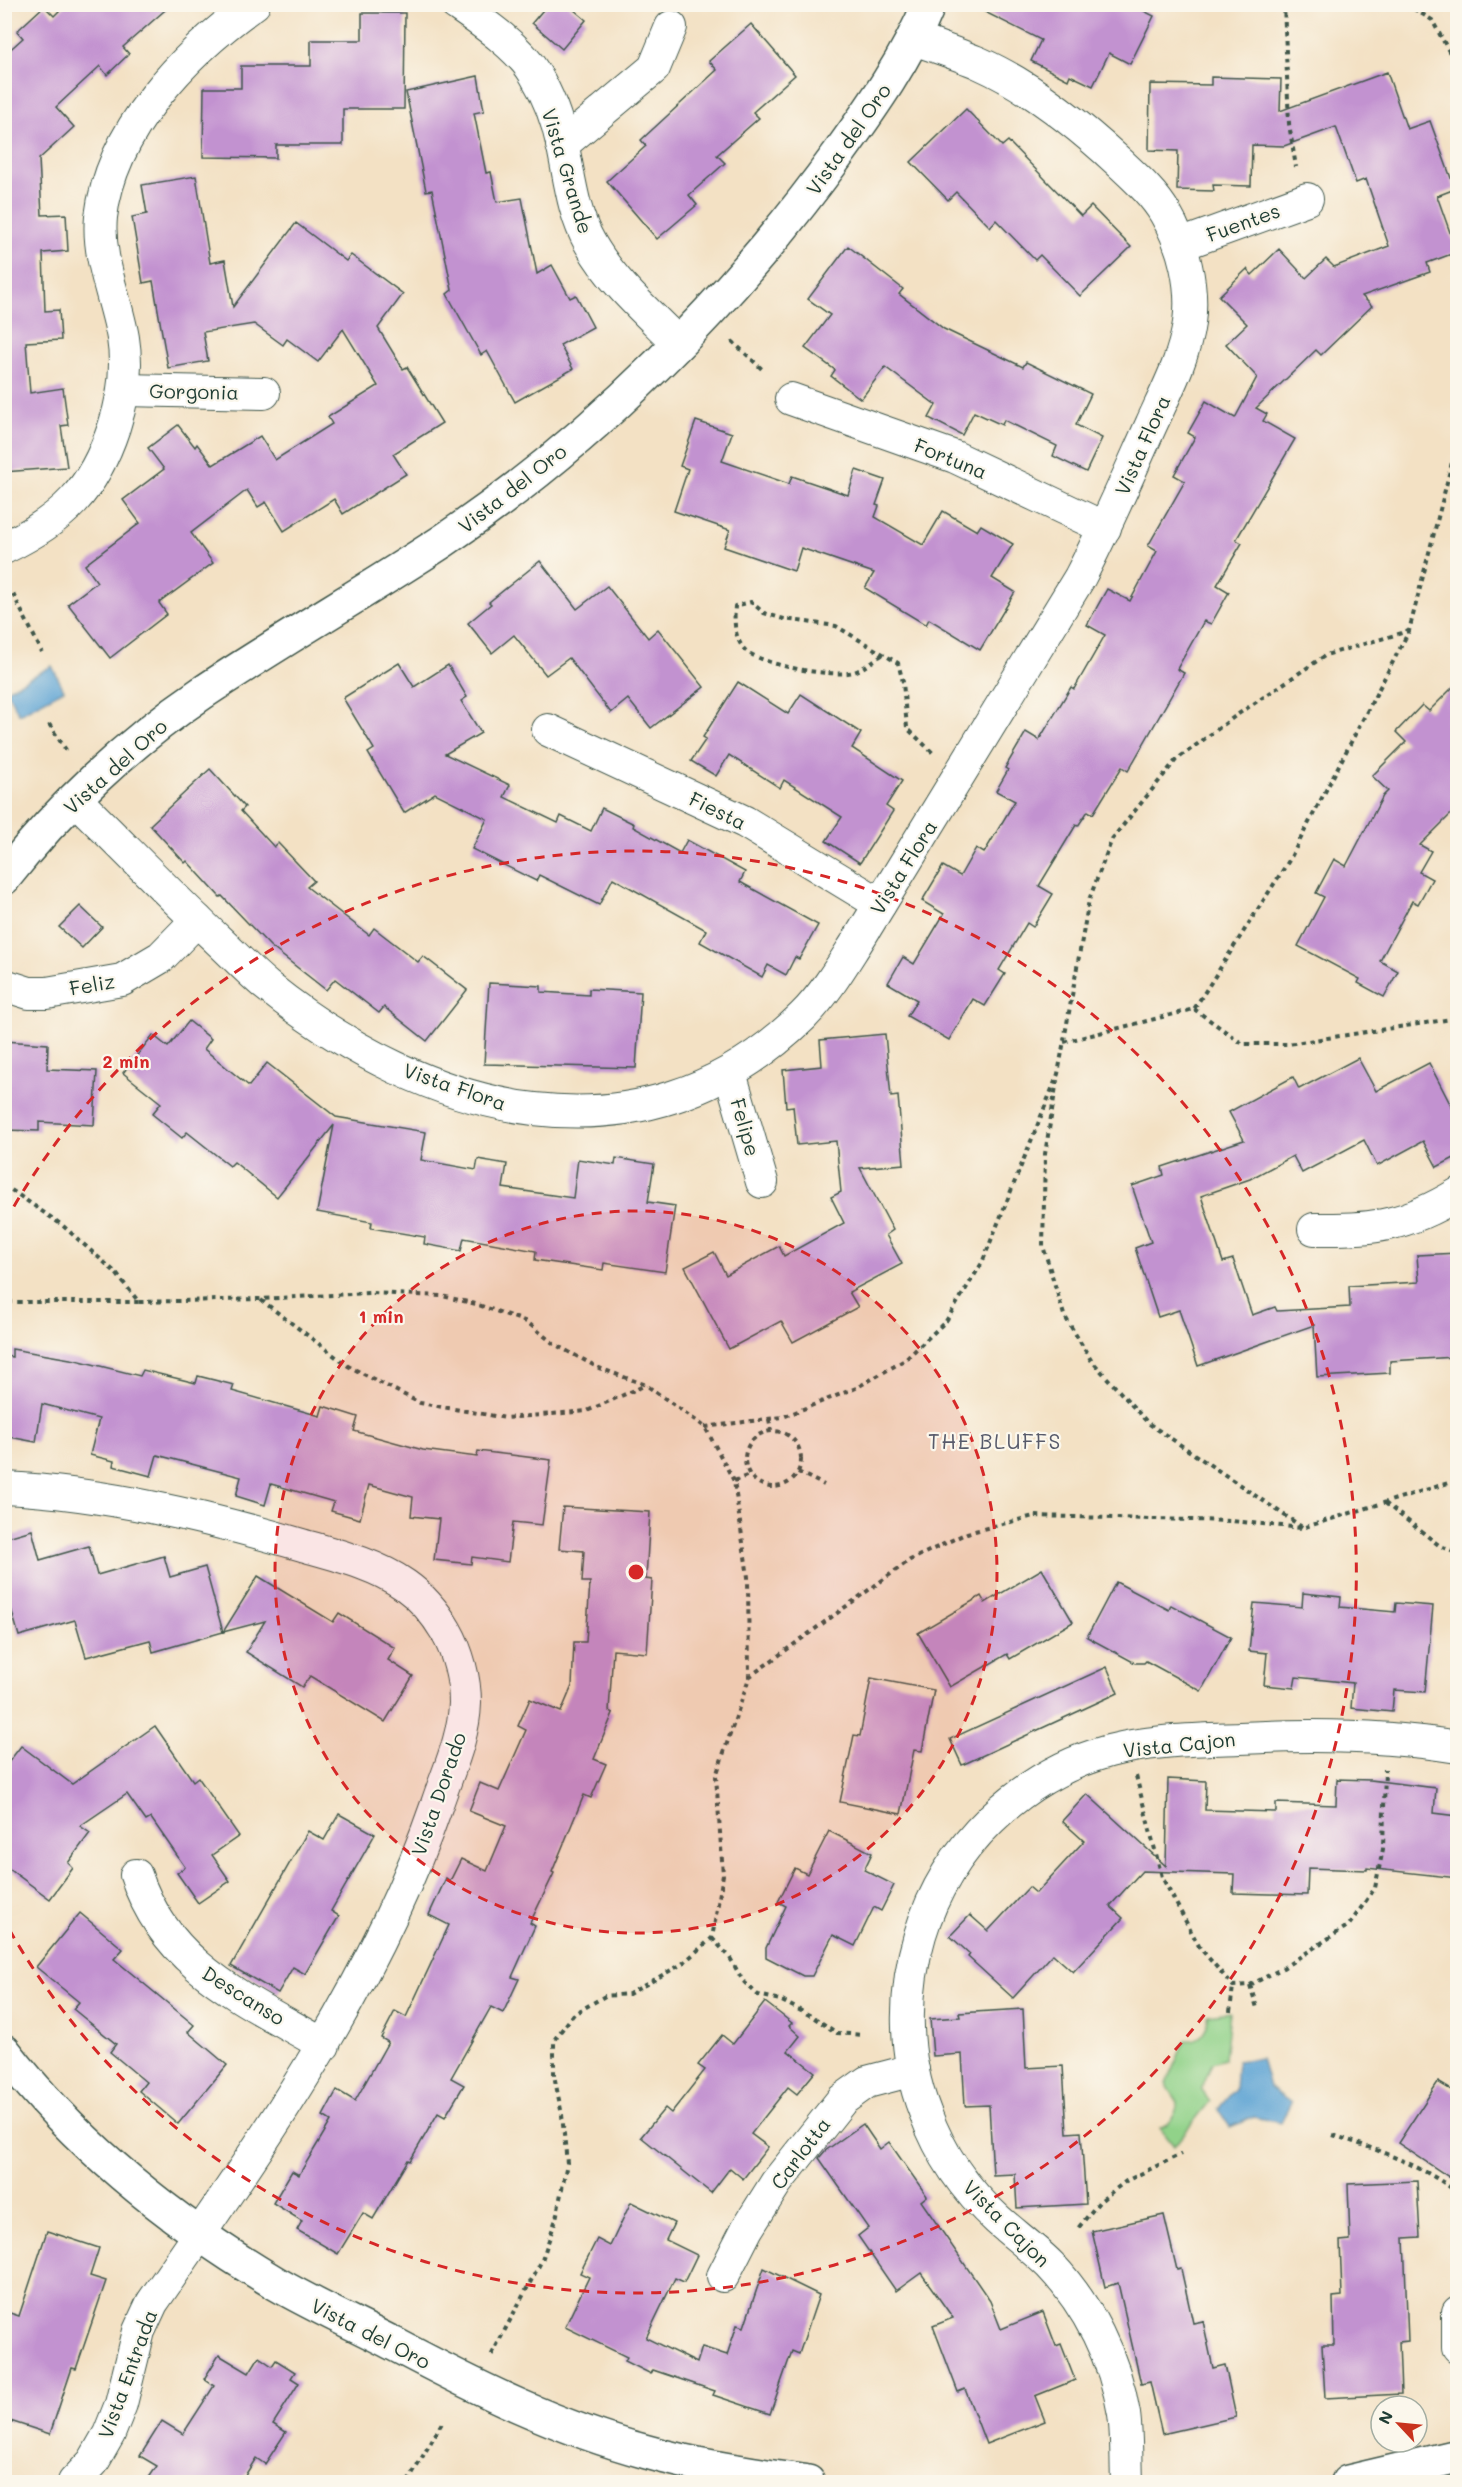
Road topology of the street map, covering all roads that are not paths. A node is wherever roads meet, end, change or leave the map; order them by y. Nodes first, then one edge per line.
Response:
1 (254, 4) edge
2 (456, 4) edge
3 (929, 4) edge
4 (671, 27) dead end
5 (915, 39) junction
6 (562, 145) junction
7 (1307, 199) dead end
8 (1180, 245) junction
9 (678, 344) junction
10 (124, 390) junction
11 (264, 393) dead end
12 (791, 399) dead end
13 (1105, 528) junction
14 (4, 548) edge
15 (548, 730) dead end
16 (75, 799) junction
17 (4, 878) edge
18 (880, 904) junction
19 (197, 920) junction
20 (4, 985) edge
21 (730, 1073) junction
22 (762, 1182) dead end
23 (1458, 1194) edge
24 (1314, 1229) dead end
25 (4, 1488) edge
26 (1458, 1747) edge
27 (136, 1875) dead end
28 (324, 2045) junction
29 (4, 2051) edge
30 (913, 2070) junction
31 (199, 2234) junction
32 (723, 2276) dead end
33 (1458, 2312) edge
34 (1458, 2348) edge
35 (1458, 2456) edge
36 (705, 2475) edge
37 (74, 2482) edge
38 (808, 2482) edge
39 (1127, 2482) edge
40 (1348, 2482) edge

1 - 10 street
2 - 6 street, Vista Grande
3 - 5 street, Vista del Oro
4 - 6 street
5 - 8 street, Vista Flora
5 - 9 street, Vista del Oro
6 - 9 street, Vista Grande
7 - 8 street, Fuentes
8 - 13 street, Vista Flora
9 - 16 street, Vista del Oro
10 - 11 street, Gorgonia
10 - 14 street
12 - 13 street, Fortuna
13 - 18 street, Vista Flora
15 - 18 street, Fiesta
16 - 17 street, Vista del Oro
16 - 19 street, Vista Flora
18 - 21 street, Vista Flora
19 - 20 street, Feliz
19 - 21 street, Vista Flora
21 - 22 street, Felipe
23 - 24 street
25 - 28 street, Vista Dorado
26 - 30 street, Vista Cajon
27 - 28 street, Descanso
28 - 31 street, Vista Dorado
29 - 31 street, Vista del Oro
30 - 32 street, Carlotta
30 - 39 street, Vista Cajon
31 - 36 street, Vista del Oro
31 - 37 street, Vista Entrada
33 - 34 street
35 - 40 street
36 - 38 street, Vista del Oro

